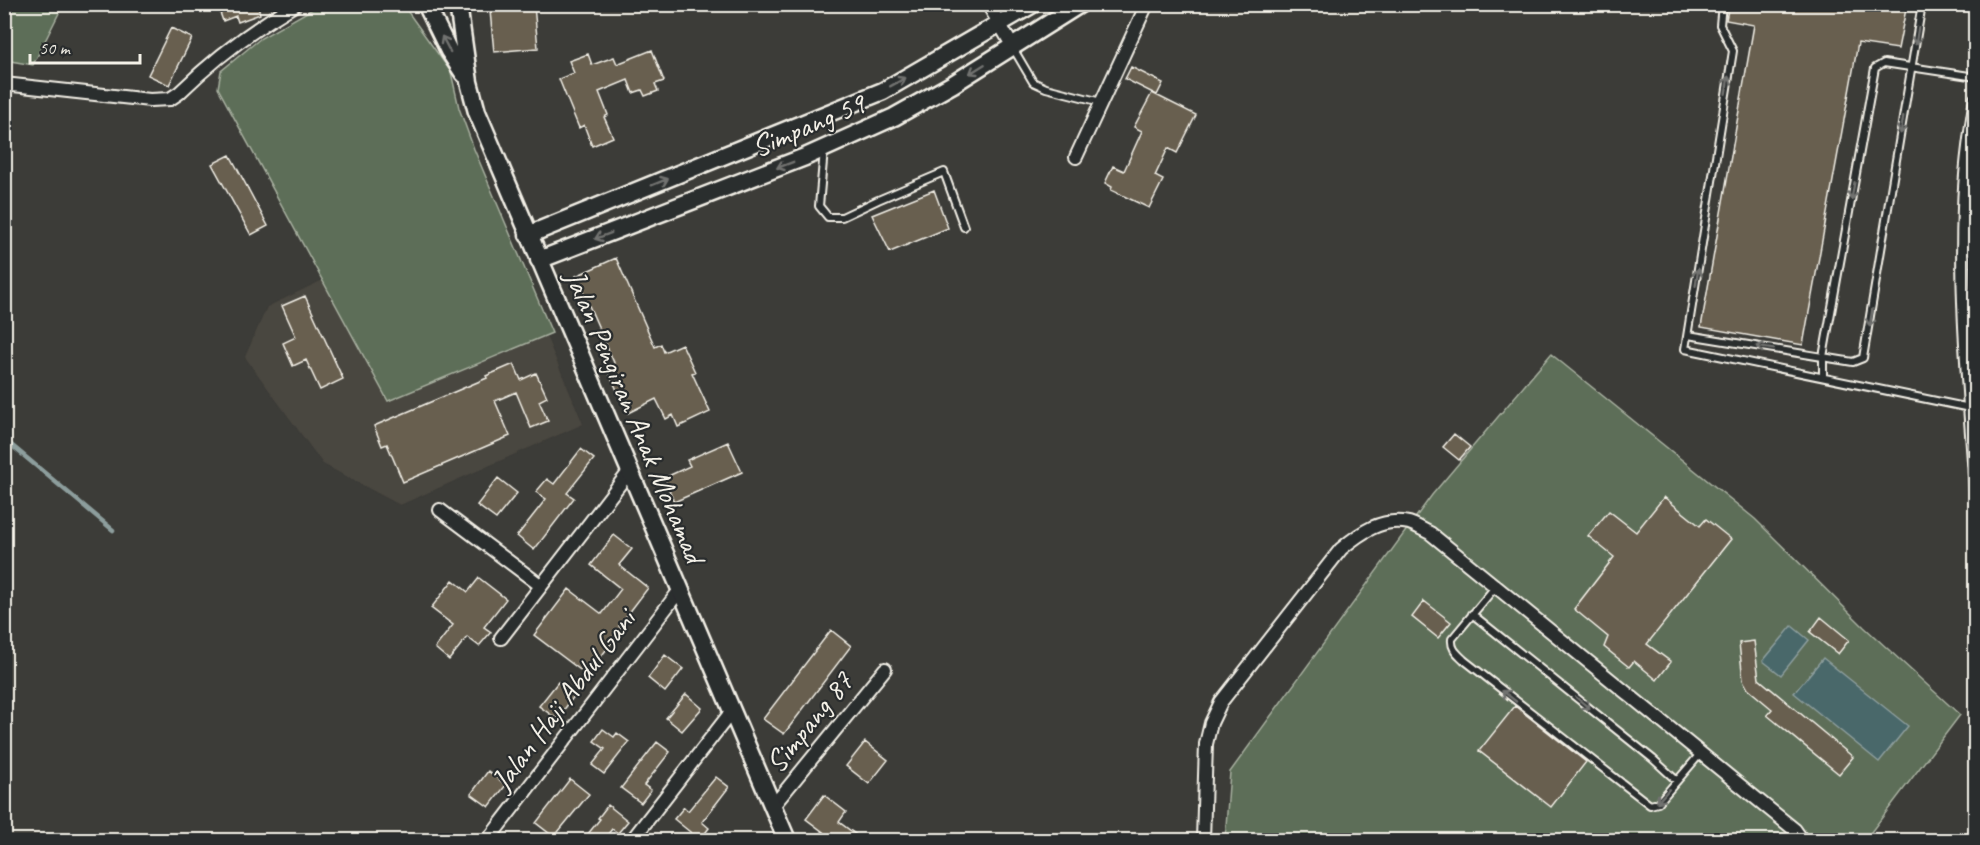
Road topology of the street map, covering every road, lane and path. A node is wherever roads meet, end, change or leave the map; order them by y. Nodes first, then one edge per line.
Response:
1 (296, 4) edge
2 (426, 4) edge
3 (458, 4) edge
4 (988, 4) edge
5 (1033, 4) edge
6 (1080, 4) edge
7 (1147, 4) edge
8 (1722, 4) edge
9 (1922, 4) edge
10 (1000, 24) junction
11 (1012, 47) junction
12 (1911, 68) junction
13 (1976, 77) edge
14 (469, 82) junction
15 (4, 84) edge
16 (1976, 99) edge
17 (1101, 102) junction
18 (824, 149) junction
19 (1076, 157) dead end
20 (964, 227) dead end
21 (528, 235) junction
22 (539, 260) junction
23 (1969, 267) edge
24 (1688, 335) junction
25 (1823, 357) junction
26 (1823, 376) junction
27 (1970, 408) junction
28 (629, 472) junction
29 (1976, 491) edge
30 (440, 510) dead end
31 (540, 585) junction
32 (1496, 586) junction
33 (680, 590) junction
34 (1472, 614) junction
35 (501, 638) dead end
36 (885, 669) dead end
37 (732, 711) junction
38 (1701, 752) junction
39 (1677, 780) junction
40 (772, 806) junction
41 (488, 840) edge
42 (632, 840) edge
43 (787, 840) edge
44 (1203, 840) edge
45 (1802, 840) edge

1 - 15 street
14 -> 2 street
3 - 14 street, Jalan Pengiran Anak Mohamad
4 - 10 street
5 - 10 street, Simpang 59
6 - 11 street, Simpang 59
7 - 17 street
24 -> 8 lane
9 -> 12 lane
10 - 11 street
21 -> 10 street, Simpang 59
11 - 17 lane
11 -> 18 street, Simpang 59
12 - 13 lane
12 -> 25 lane
12 -> 25 lane
14 - 21 street, Jalan Pengiran Anak Mohamad
16 - 23 street
17 - 19 street
18 - 20 lane
18 -> 22 street, Simpang 59
21 - 22 street, Jalan Pengiran Anak Mohamad
22 - 28 street, Jalan Pengiran Anak Mohamad
23 - 27 street
25 -> 24 lane
24 - 26 lane
25 - 26 lane
26 - 27 lane
27 - 29 street
28 - 31 street
28 - 33 street, Jalan Pengiran Anak Mohamad
30 - 31 street
31 - 35 street
32 - 34 lane
32 - 38 street
32 - 44 street
33 - 37 street, Jalan Pengiran Anak Mohamad
33 - 41 street, Jalan Haji Abdul Gani
34 -> 39 lane
39 -> 34 lane
36 - 40 street, Simpang 87
37 - 40 street, Jalan Pengiran Anak Mohamad
37 - 42 street
38 - 39 lane
38 - 45 street
40 - 43 street, Jalan Pengiran Anak Mohamad

